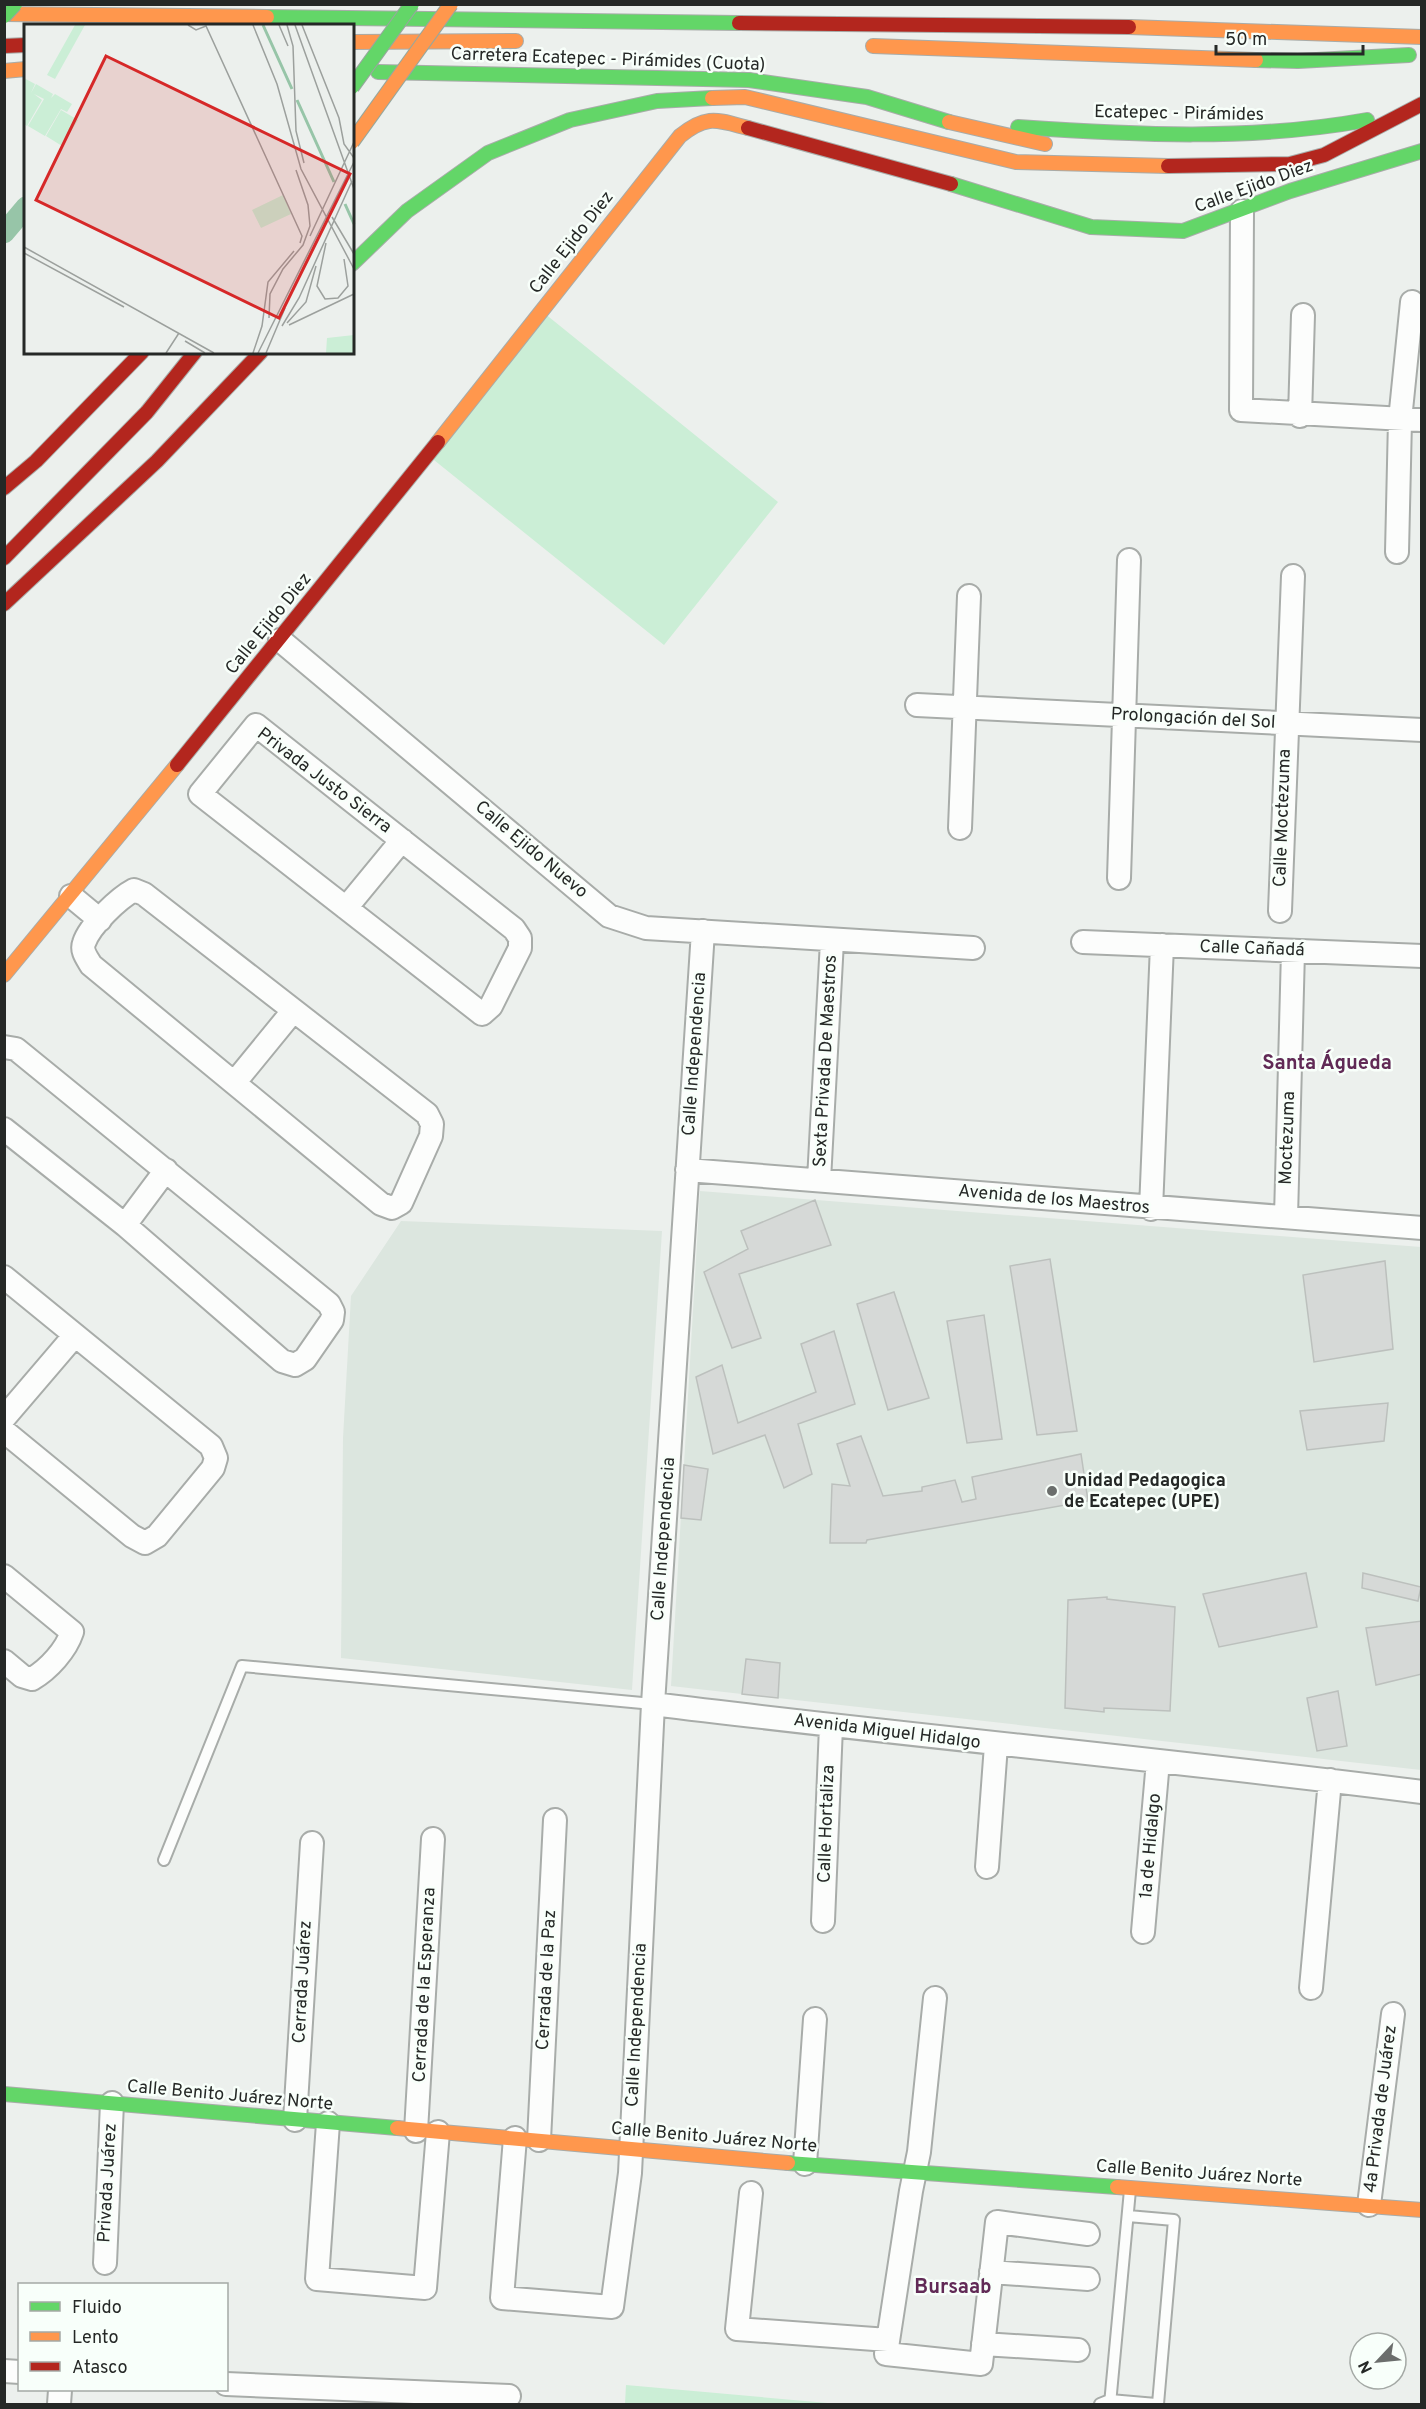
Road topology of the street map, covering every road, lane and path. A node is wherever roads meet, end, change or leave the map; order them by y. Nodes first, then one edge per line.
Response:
1 (15, 4) edge
2 (396, 4) edge
3 (412, 4) edge
4 (451, 4) edge
5 (4, 15) edge
6 (1422, 37) edge
7 (529, 41) dead end
8 (354, 42) edge
9 (24, 45) edge
10 (4, 46) edge
11 (861, 46) dead end
12 (1422, 54) edge
13 (24, 69) edge
14 (4, 71) edge
15 (354, 78) edge
16 (354, 79) edge
17 (354, 80) edge
18 (1422, 99) edge
19 (1422, 104) edge
20 (1373, 119) junction
21 (983, 130) junction
22 (354, 139) edge
23 (1060, 146) dead end
24 (1138, 148) dead end
25 (1160, 148) dead end
26 (1291, 149) dead end
27 (1422, 151) edge
28 (1242, 211) junction
29 (354, 262) edge
30 (1412, 302) dead end
31 (1303, 315) dead end
32 (140, 354) edge
33 (193, 354) edge
34 (259, 354) edge
35 (1300, 416) junction
36 (1411, 420) edge
37 (4, 488) edge
38 (1397, 552) dead end
39 (4, 558) edge
40 (1129, 561) dead end
41 (1293, 576) dead end
42 (969, 596) dead end
43 (4, 604) edge
44 (279, 640) junction
45 (917, 705) dead end
46 (964, 707) junction
47 (1125, 715) junction
48 (1286, 725) junction
49 (1422, 730) edge
50 (198, 741) junction
51 (224, 761) junction
52 (960, 828) dead end
53 (402, 840) junction
54 (1119, 878) dead end
55 (71, 896) junction
56 (346, 908) junction
57 (1280, 911) dead end
58 (100, 920) junction
59 (703, 931) junction
60 (832, 941) junction
61 (1083, 942) dead end
62 (1161, 945) junction
63 (973, 948) dead end
64 (1293, 951) junction
65 (1422, 956) edge
66 (4, 975) edge
67 (293, 1011) junction
68 (4, 1047) edge
69 (235, 1082) junction
70 (4, 1129) edge
71 (166, 1170) junction
72 (687, 1170) junction
73 (819, 1180) junction
74 (1151, 1209) junction
75 (1286, 1217) junction
76 (125, 1225) junction
77 (1422, 1228) edge
78 (4, 1277) edge
79 (75, 1335) junction
80 (4, 1418) edge
81 (4, 1431) edge
82 (4, 1576) edge
83 (4, 1661) edge
84 (653, 1704) junction
85 (831, 1726) junction
86 (996, 1745) junction
87 (1158, 1761) junction
88 (1330, 1780) junction
89 (1422, 1792) edge
90 (555, 1820) dead end
91 (433, 1839) dead end
92 (312, 1843) dead end
93 (164, 1860) dead end
94 (987, 1867) dead end
95 (823, 1921) dead end
96 (1143, 1932) dead end
97 (1311, 1988) dead end
98 (935, 1998) dead end
99 (1393, 2013) dead end
100 (815, 2019) dead end
101 (4, 2094) edge
102 (112, 2103) junction
103 (295, 2120) junction
104 (328, 2123) junction
105 (427, 2132) junction
106 (515, 2138) junction
107 (538, 2140) junction
108 (630, 2148) junction
109 (805, 2164) junction
110 (914, 2172) junction
111 (1130, 2187) junction
112 (751, 2193) dead end
113 (1369, 2205) junction
114 (1422, 2210) edge
115 (1128, 2216) junction
116 (1088, 2235) dead end
117 (105, 2263) dead end
118 (991, 2272) junction
119 (1088, 2279) dead end
120 (888, 2340) junction
121 (983, 2344) junction
122 (1078, 2350) dead end
123 (228, 2384) edge
124 (509, 2396) dead end
125 (417, 2398) edge
126 (1106, 2403) edge
127 (1157, 2404) edge

1 - 5 main road, bridge
2 - 15 main road, bridge
3 - 16 main road, bridge
4 - 22 main road, bridge
5 - 6 main road
7 - 8 main road
9 - 10 main road
11 - 12 main road
13 - 14 main road
17 - 21 main road, Carretera Ecatepec - Pirámides (Cuota)
18 - 20 main road
19 - 29 main road
20 - 21 main road, Ecatepec - Pirámides
20 - 26 main road
21 - 23 main road, Carretera Ecatepec - Pirámides (Cuota)
24 - 25 main road
27 - 28 main road, Calle Ejido Diez
28 - 35 street
28 - 44 main road, Calle Ejido Diez
30 - 36 street
31 - 35 street
32 - 37 main road
33 - 39 main road
34 - 43 main road
35 - 36 street
36 - 38 street
40 - 47 street
41 - 48 street, Calle Moctezuma
42 - 46 street
44 - 50 main road, Calle Ejido Diez
44 - 59 street, Calle Ejido Nuevo
45 - 46 street, Prolongación del Sol
46 - 47 street, Prolongación del Sol
46 - 52 street
47 - 48 street, Prolongación del Sol
47 - 54 street
48 - 49 street, Prolongación del Sol
48 - 57 street, Calle Moctezuma
50 - 51 street
50 - 55 main road, Calle Ejido Diez
51 - 53 street, Privada Justo Sierra
51 - 56 street, Privada Justo Sierra
53 - 56 street, Privada Justo Sierra
53 - 56 street, Privada Justo Sierra
55 - 58 street
55 - 66 main road, Calle Ejido Diez
58 - 67 street
58 - 69 street
59 - 60 street, Calle Ejido Nuevo
59 - 72 street, Calle Independencia
60 - 63 street, Calle Ejido Nuevo
60 - 73 street, Sexta Privada De Maestros
61 - 62 street, Calle Cañadá
62 - 64 street, Calle Cañadá
62 - 74 street
64 - 65 street, Calle Cañadá
64 - 75 street, Moctezuma
67 - 69 street
67 - 69 street
68 - 71 street
70 - 76 street
71 - 76 street
71 - 76 street
72 - 73 street, Avenida de los Maestros
72 - 84 street, Calle Independencia
73 - 74 street, Avenida de los Maestros
74 - 75 street, Avenida de los Maestros
75 - 77 street, Avenida de los Maestros
78 - 79 street
79 - 80 street
79 - 81 street
82 - 83 street
84 - 85 street, Avenida Miguel Hidalgo
84 - 93 lane, Avenida Miguel Hidalgo
84 - 108 street, Calle Independencia
85 - 86 street, Avenida Miguel Hidalgo
85 - 95 street, Calle Hortaliza
86 - 87 street, Avenida Miguel Hidalgo
86 - 94 street
87 - 88 street, Avenida Miguel Hidalgo
87 - 96 street, 1a de Hidalgo
88 - 89 street, Avenida Miguel Hidalgo
88 - 97 street
90 - 107 street, Cerrada de la Paz
91 - 105 street, Cerrada de la Esperanza
92 - 103 street, Cerrada Juárez
98 - 110 street
99 - 113 street, 4a Privada de Juárez
100 - 109 street
101 - 102 main road, Calle Benito Juárez Norte
102 - 103 main road, Calle Benito Juárez Norte
102 - 117 street, Privada Juárez
103 - 104 main road, Calle Benito Juárez Norte
104 - 105 main road, Calle Benito Juárez Norte
104 - 105 street, Cerrada de la Esperanza
105 - 106 main road, Calle Benito Juárez Norte
106 - 107 main road, Calle Benito Juárez Norte
106 - 108 street, Calle Independencia
107 - 108 main road, Calle Benito Juárez Norte
108 - 109 main road, Calle Benito Juárez Norte
109 - 110 main road, Calle Benito Juárez Norte
110 - 111 main road, Calle Benito Juárez Norte
110 - 120 street
111 - 113 main road, Calle Benito Juárez Norte
111 - 115 lane
112 - 120 street
113 - 114 main road, Calle Benito Juárez Norte
115 - 126 lane
115 - 127 lane
116 - 118 street
118 - 119 street
118 - 121 street
120 - 121 street
121 - 122 street
123 - 125 street
124 - 125 street
126 - 127 lane

